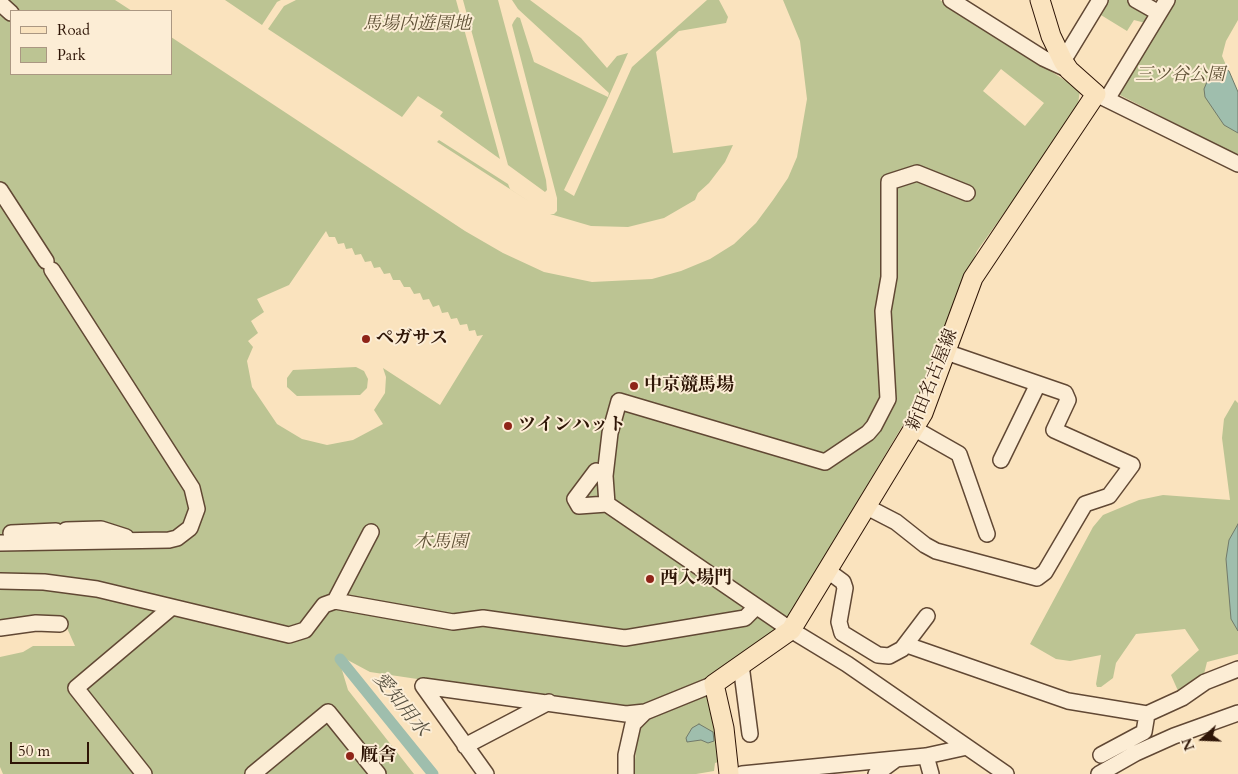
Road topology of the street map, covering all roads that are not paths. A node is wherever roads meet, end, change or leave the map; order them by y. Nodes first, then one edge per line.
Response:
1 (951, 0) edge
2 (1040, 0) edge
3 (1100, 0) edge
4 (1136, 0) edge
5 (0, 3) edge
6 (1163, 6) edge
7 (10, 12) edge
8 (1066, 65) junction
9 (1102, 97) junction
10 (1238, 164) edge
11 (0, 190) edge
12 (967, 193) dead end
13 (946, 352) junction
14 (1038, 384) junction
15 (914, 429) junction
16 (1001, 460) dead end
17 (605, 476) junction
18 (607, 504) junction
19 (867, 507) junction
20 (371, 532) dead end
21 (0, 533) edge
22 (987, 534) dead end
23 (138, 541) junction
24 (29, 542) junction
25 (0, 543) edge
26 (0, 549) edge
27 (828, 571) junction
28 (0, 581) edge
29 (335, 601) junction
30 (172, 607) junction
31 (756, 607) junction
32 (926, 616) dead end
33 (60, 624) dead end
34 (0, 628) edge
35 (791, 630) junction
36 (907, 645) junction
37 (741, 665) junction
38 (1238, 669) edge
39 (714, 684) junction
40 (549, 702) junction
41 (645, 712) junction
42 (1238, 713) edge
43 (1147, 714) junction
44 (750, 734) dead end
45 (465, 746) junction
46 (966, 746) junction
47 (1101, 755) dead end
48 (926, 756) junction
49 (896, 759) junction
50 (805, 771) edge
51 (761, 773) edge
52 (144, 774) edge
53 (253, 774) edge
54 (378, 774) edge
55 (486, 774) edge
56 (626, 774) edge
57 (733, 774) edge
58 (876, 774) edge
59 (931, 774) edge
60 (1006, 774) edge
61 (1099, 774) edge

1 - 8 street
2 - 8 main road
3 - 8 street
4 - 6 street
5 - 7 street
6 - 9 street
8 - 9 main road
9 - 10 street
9 - 13 main road, 新田名古屋線
11 - 23 street
12 - 17 street
13 - 14 street
13 - 15 main road, 新田名古屋線
14 - 16 street
14 - 19 street
15 - 19 main road, 新田名古屋線
15 - 22 street
17 - 18 street
17 - 18 street
18 - 31 street
19 - 27 main road, 新田名古屋線
20 - 29 street
21 - 23 street
23 - 24 street
24 - 25 street
24 - 26 street
27 - 35 main road, 新田名古屋線
27 - 36 street
28 - 30 street
29 - 30 street
29 - 31 street
30 - 52 street
31 - 35 street
32 - 36 street
33 - 34 street
35 - 37 main road, 新田名古屋線
35 - 46 street
36 - 43 street
37 - 39 main road, 新田名古屋線
37 - 44 street
38 - 43 street
39 - 41 street
39 - 57 main road
40 - 41 street
40 - 45 street
40 - 45 street
41 - 56 street
42 - 61 street
43 - 47 street
45 - 55 street
46 - 48 street
46 - 60 street
48 - 49 street
48 - 59 street
49 - 50 street
49 - 58 street
50 - 51 street
51 - 57 street
53 - 54 street

